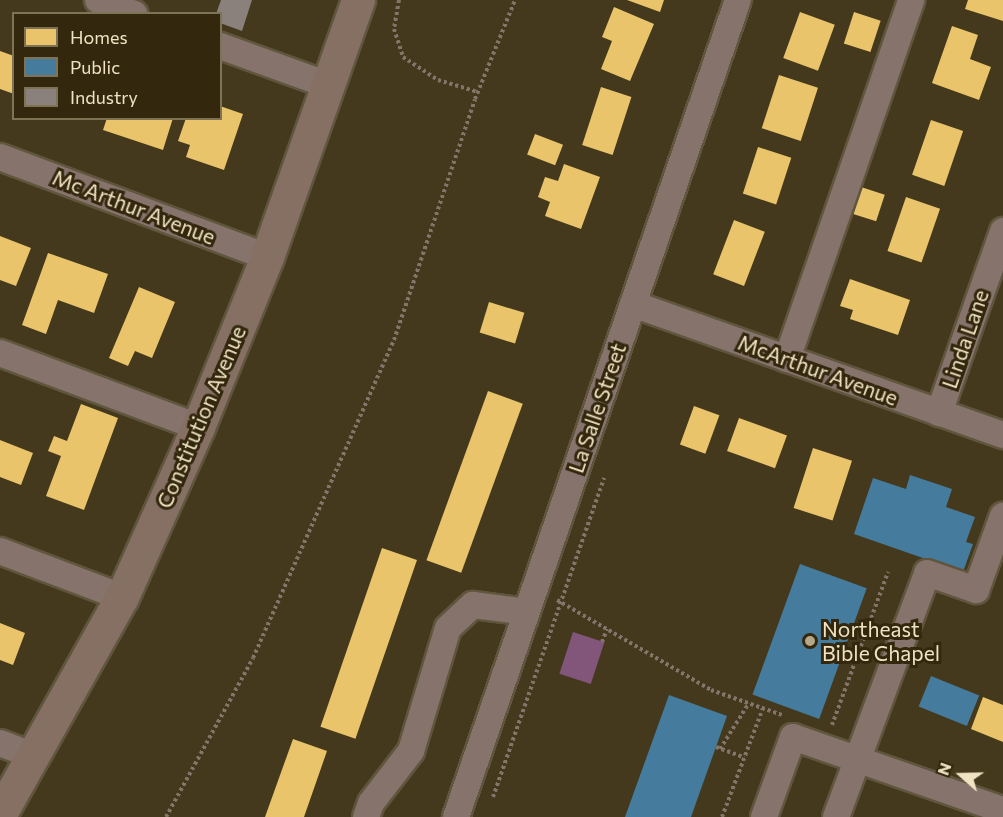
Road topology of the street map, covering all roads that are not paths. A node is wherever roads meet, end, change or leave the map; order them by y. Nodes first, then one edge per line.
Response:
1 (98, 0) edge
2 (358, 0) edge
3 (738, 0) edge
4 (911, 0) edge
5 (129, 12) edge
6 (222, 46) edge
7 (328, 86) junction
8 (0, 157) edge
9 (1003, 231) edge
10 (267, 257) junction
11 (633, 304) junction
12 (0, 353) edge
13 (787, 359) junction
14 (939, 413) junction
15 (198, 427) junction
16 (1003, 435) edge
17 (1003, 516) edge
18 (0, 550) edge
19 (122, 597) junction
20 (530, 602) junction
21 (0, 744) edge
22 (34, 756) junction
23 (857, 760) junction
24 (1003, 810) edge
25 (0, 814) edge
26 (459, 816) edge
27 (366, 817) edge
28 (764, 817) edge
29 (836, 817) edge

1 - 5 street
2 - 7 main road, Constitution Avenue
3 - 11 street, La Salle Street
4 - 13 street
6 - 7 street
7 - 10 main road, Constitution Avenue
8 - 10 street, Mc Arthur Avenue
9 - 14 street, Linda Lane
10 - 15 main road, Constitution Avenue
11 - 13 street, McArthur Avenue
11 - 20 street, La Salle Street
12 - 15 street
13 - 14 street, McArthur Avenue
14 - 16 street, McArthur Avenue
15 - 19 main road, Constitution Avenue
17 - 23 street
18 - 19 street
19 - 22 main road, Constitution Avenue
20 - 26 street, La Salle Street
20 - 27 street
21 - 22 street
22 - 25 main road, Constitution Avenue
23 - 24 street
23 - 28 street
23 - 29 street

